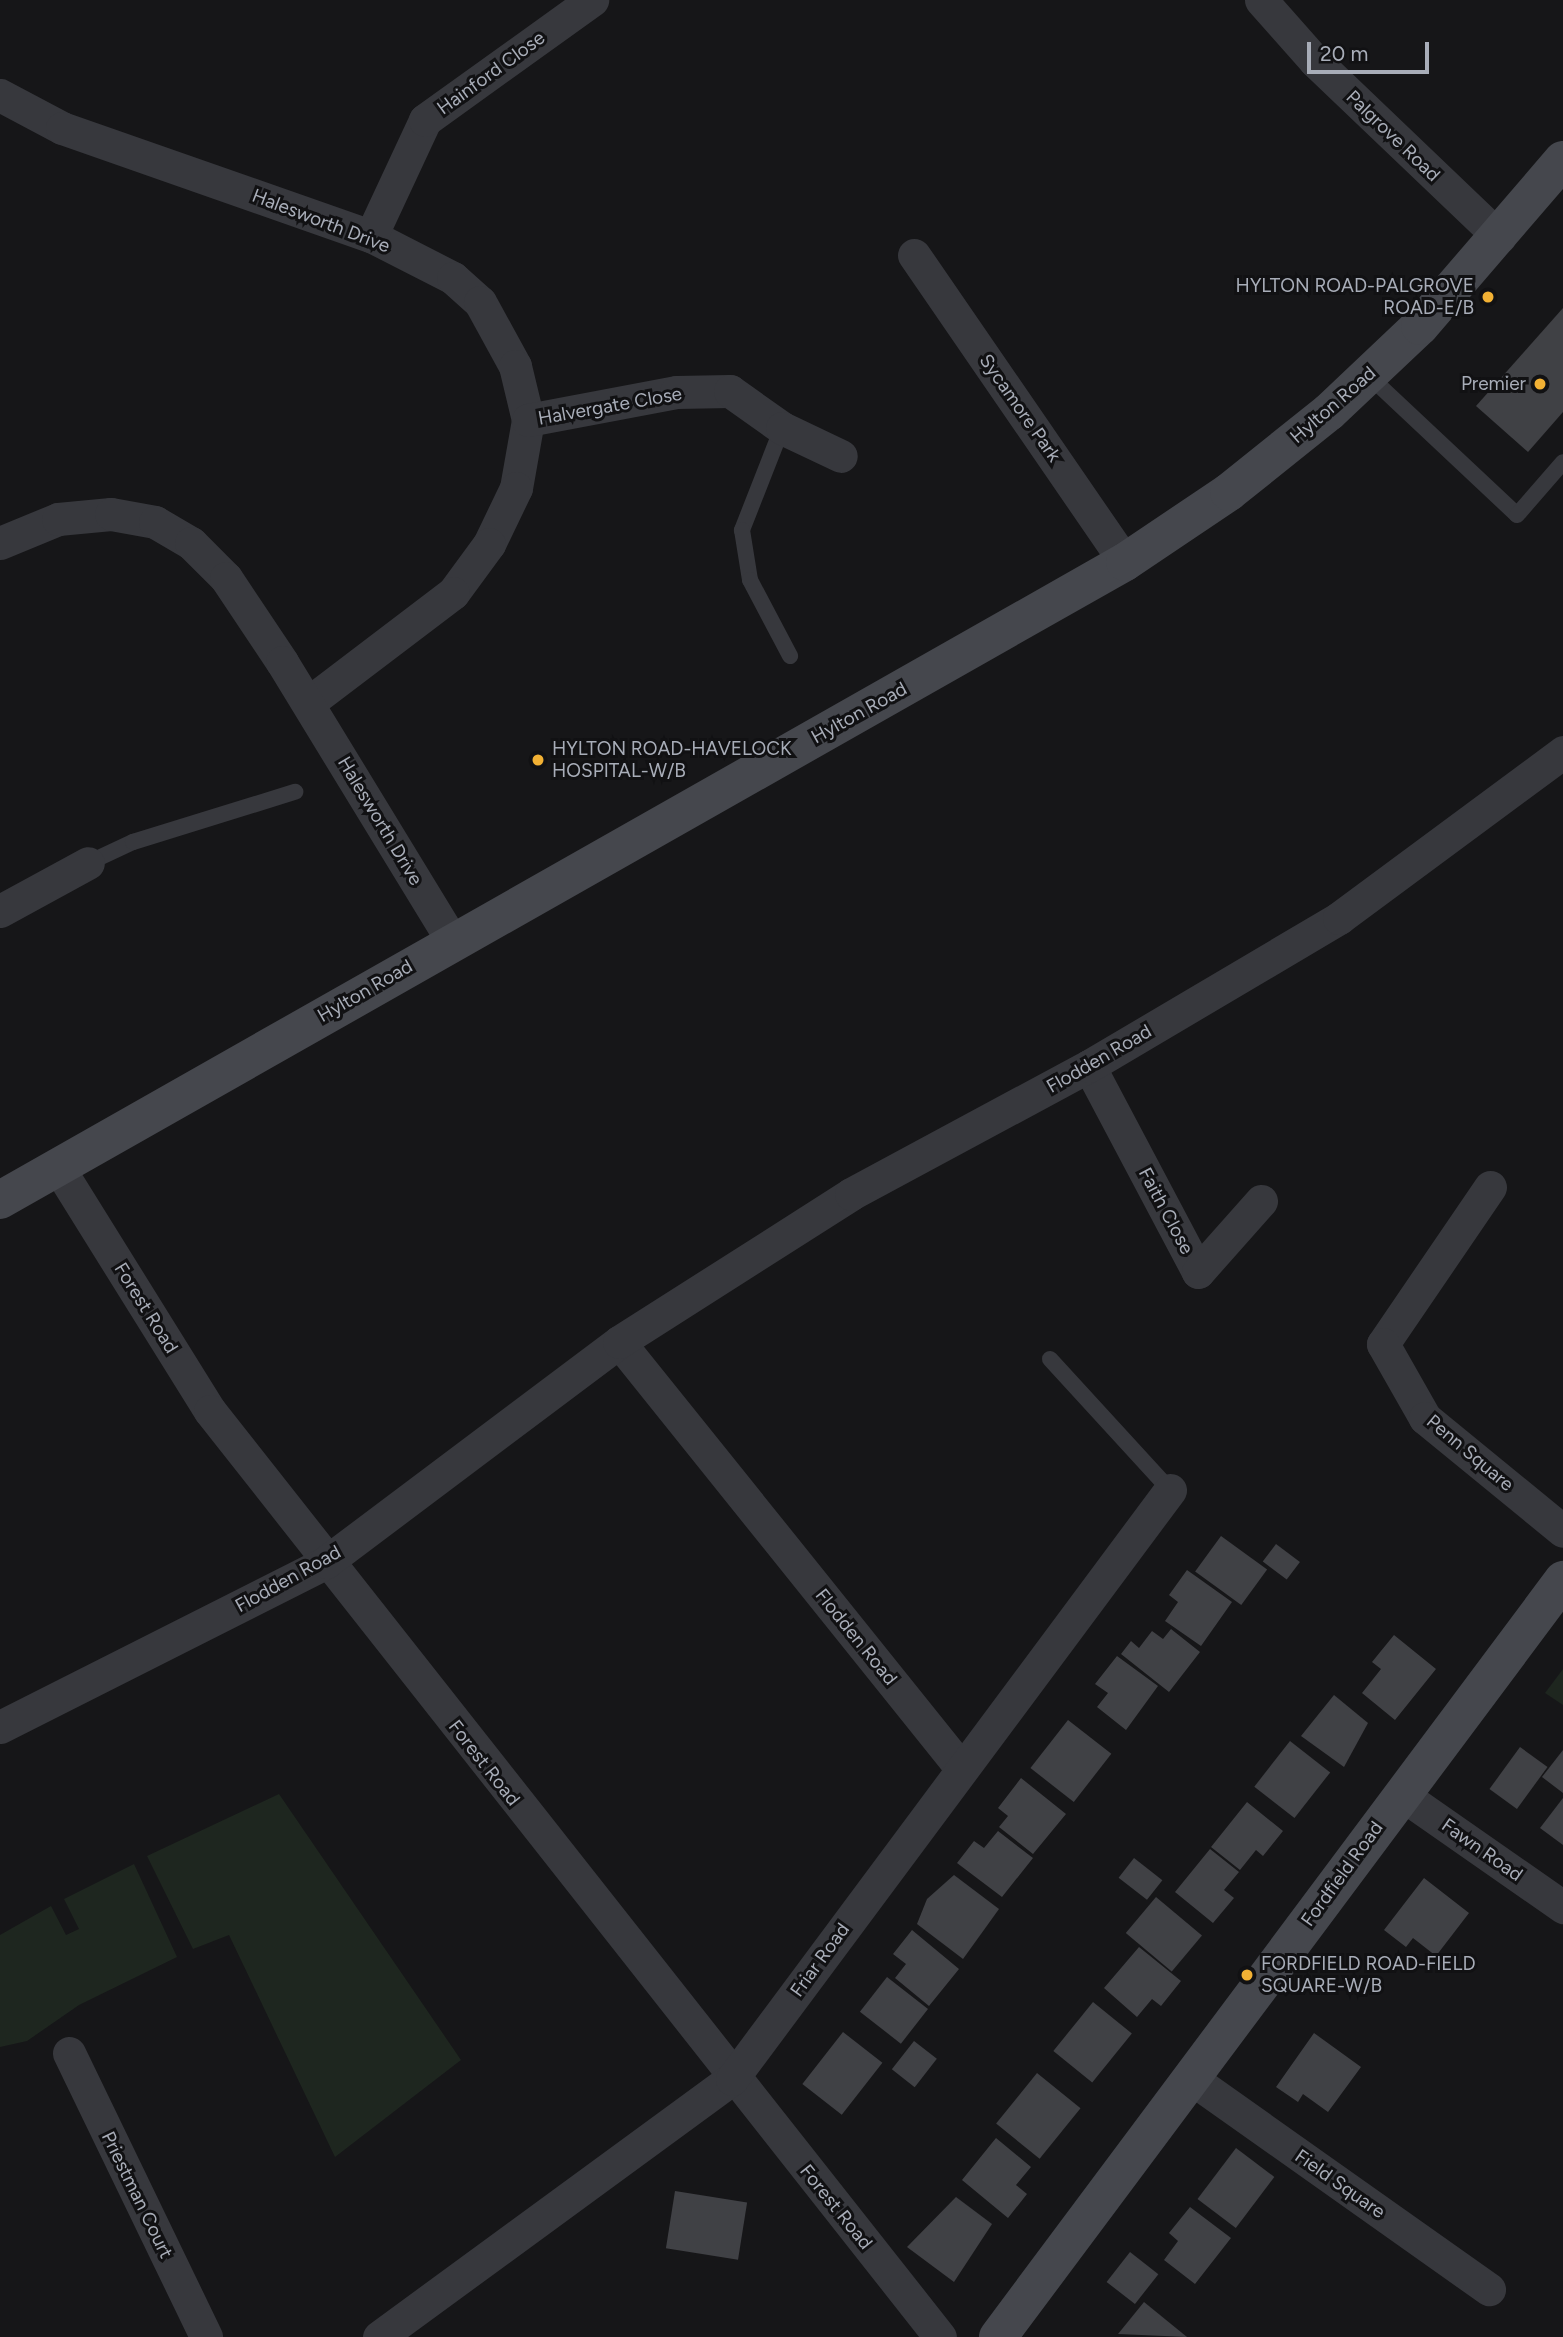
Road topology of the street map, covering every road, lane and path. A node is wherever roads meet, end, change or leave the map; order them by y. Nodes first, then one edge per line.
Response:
1 (592, 0) edge
2 (1261, 0) edge
3 (0, 95) edge
4 (1563, 160) edge
5 (371, 236) junction
6 (1499, 237) junction
7 (914, 255) dead end
8 (1368, 375) junction
9 (528, 420) junction
10 (782, 428) junction
11 (841, 456) dead end
12 (1563, 463) edge
13 (0, 543) edge
14 (1125, 562) junction
15 (790, 656) dead end
16 (308, 703) junction
17 (1563, 752) edge
18 (295, 792) dead end
19 (88, 863) joint
20 (0, 911) edge
21 (452, 940) junction
22 (1089, 1066) junction
23 (58, 1167) junction
24 (1490, 1187) dead end
25 (0, 1200) edge
26 (1261, 1201) dead end
27 (619, 1342) junction
28 (1050, 1359) dead end
29 (1170, 1490) joint
30 (1563, 1531) edge
31 (326, 1562) junction
32 (1563, 1580) edge
33 (0, 1727) edge
34 (961, 1768) junction
35 (1401, 1794) junction
36 (1563, 1907) edge
37 (69, 2053) dead end
38 (733, 2079) junction
39 (1192, 2079) junction
40 (1489, 2289) dead end
41 (206, 2337) edge
42 (379, 2337) edge
43 (940, 2337) edge
44 (998, 2337) edge

1 - 5 street, Hainford Close
2 - 6 street, Palgrove Road
3 - 5 street, Halesworth Drive
4 - 6 street, Hylton Road
5 - 9 street, Halesworth Drive
6 - 8 street, Hylton Road
7 - 14 street, Sycamore Park
8 - 12 lane
8 - 14 street, Hylton Road
9 - 10 street, Halvergate Close
9 - 16 street, Halesworth Drive
10 - 11 street, Halvergate Close
10 - 15 lane
13 - 16 street, Halesworth Drive
14 - 21 street, Hylton Road
16 - 21 street, Halesworth Drive
17 - 22 street, Flodden Road
18 - 19 lane
19 - 20 street
21 - 23 street, Hylton Road
22 - 26 street, Faith Close
22 - 27 street, Flodden Road
23 - 25 street, Hylton Road
23 - 31 street, Forest Road
24 - 30 street, Penn Square
27 - 31 street, Flodden Road
27 - 34 street, Flodden Road
28 - 29 lane
29 - 34 street, Friar Road
31 - 33 street, Flodden Road
31 - 38 street, Forest Road
32 - 35 street, Fordfield Road
34 - 38 street, Friar Road
35 - 36 street, Fawn Road
35 - 39 street, Fordfield Road
37 - 41 street, Priestman Court
38 - 42 street, Friar Road
38 - 43 street, Forest Road
39 - 40 street, Field Square
39 - 44 street, Fordfield Road

